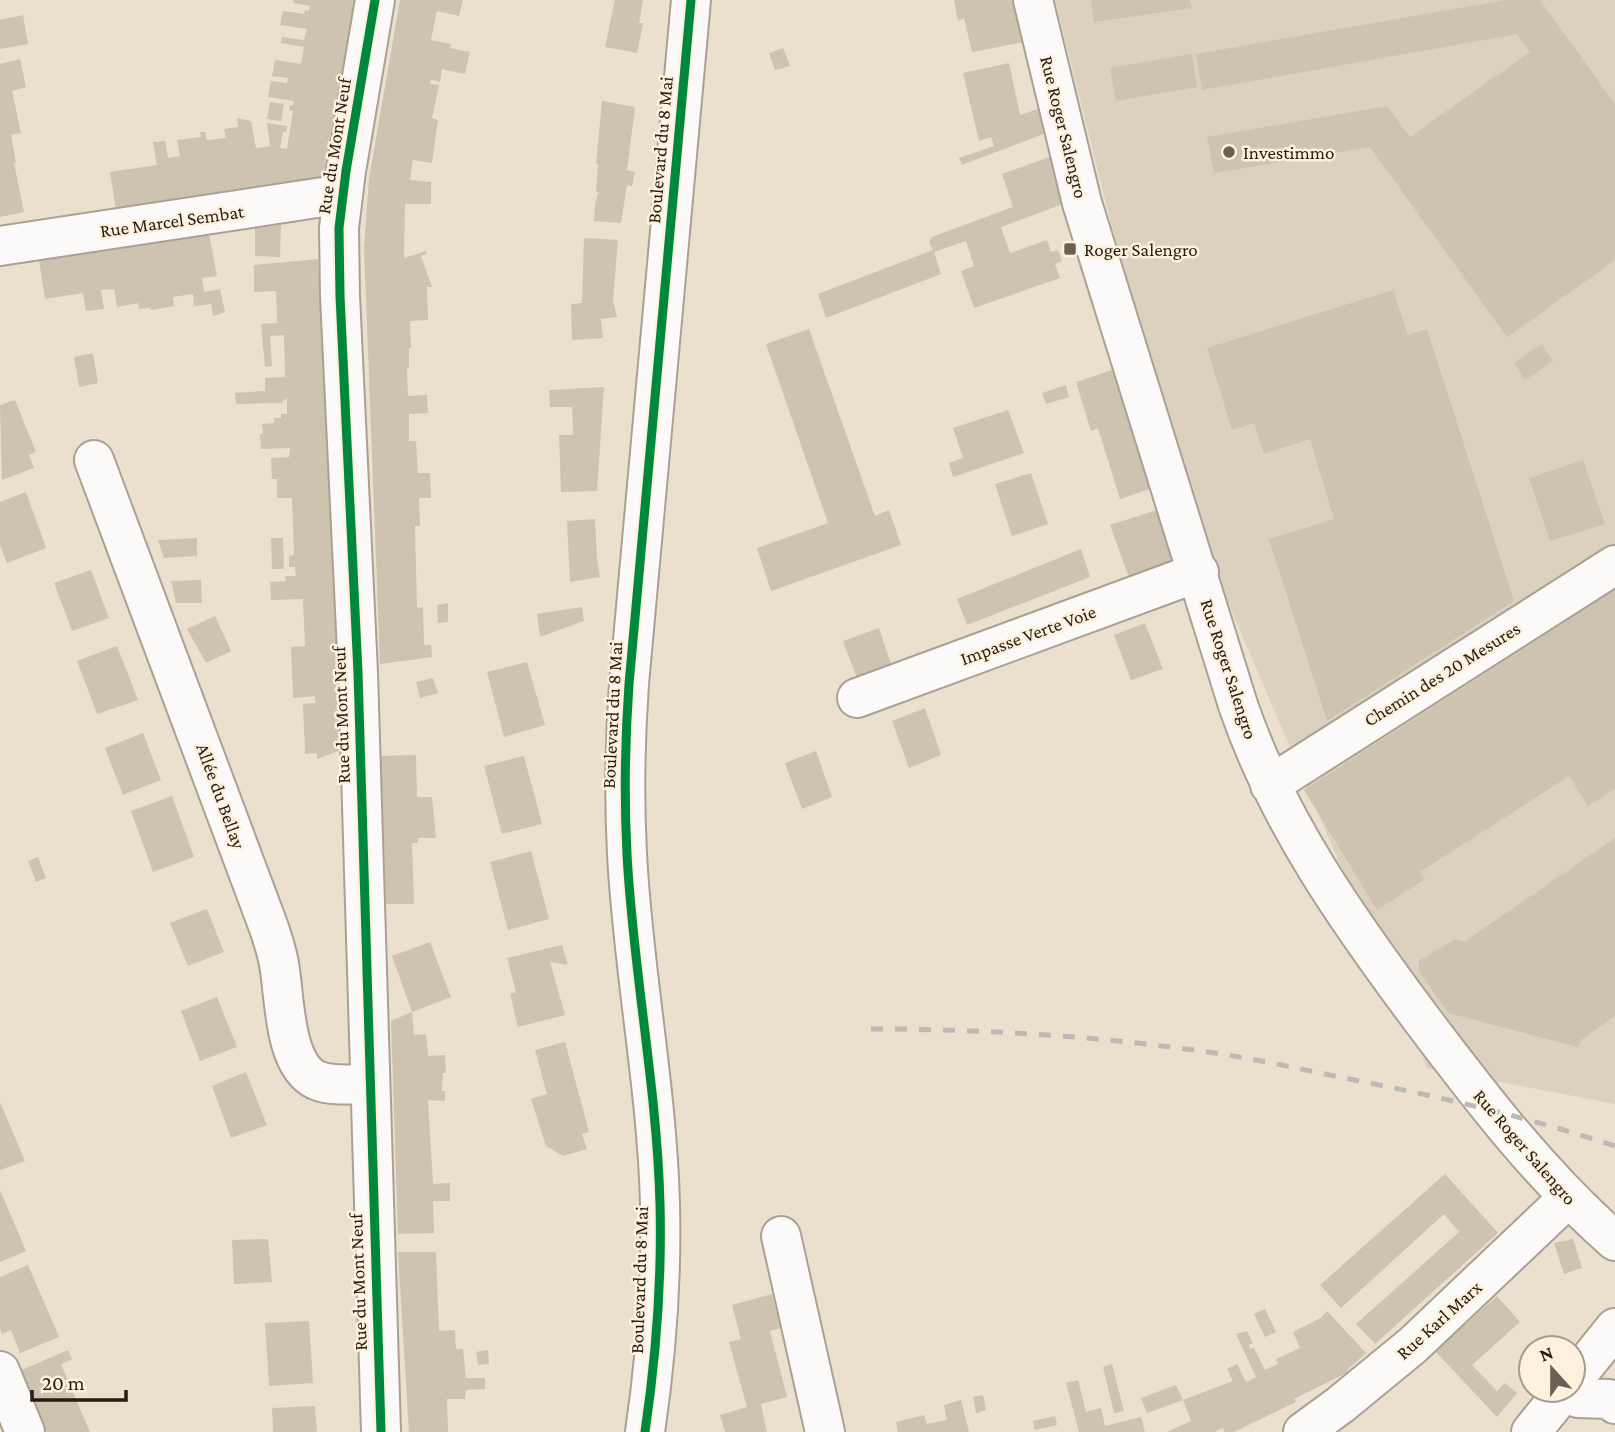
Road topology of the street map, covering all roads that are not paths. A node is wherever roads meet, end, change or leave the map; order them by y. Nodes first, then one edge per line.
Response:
1 (375, 0) edge
2 (691, 0) edge
3 (1033, 0) edge
4 (343, 194) junction
5 (0, 246) edge
6 (94, 460) dead end
7 (1615, 565) edge
8 (1199, 572) junction
9 (857, 698) dead end
10 (1270, 785) junction
11 (370, 1084) junction
12 (1568, 1198) junction
13 (781, 1236) dead end
14 (1615, 1241) edge
15 (1615, 1328) edge
16 (1587, 1363) edge
17 (0, 1371) edge
18 (1587, 1398) edge
19 (1557, 1404) edge
20 (1615, 1404) edge
21 (1540, 1429) edge
22 (25, 1432) edge
23 (381, 1432) edge
24 (645, 1432) edge
25 (825, 1432) edge
26 (1303, 1432) edge

1 - 4 street, Rue du Mont Neuf
2 - 24 street, Boulevard du 8 Mai
3 - 8 street, Rue Roger Salengro
4 - 5 street, Rue Marcel Sembat
4 - 11 street, Rue du Mont Neuf
6 - 11 street, Allée du Bellay
7 - 10 street, Chemin des 20 Mesures
8 - 9 street, Impasse Verte Voie
8 - 10 street, Rue Roger Salengro
10 - 12 street, Rue Roger Salengro
11 - 23 street, Rue du Mont Neuf
12 - 14 street, Rue Roger Salengro
12 - 26 street, Rue Karl Marx
13 - 25 street
15 - 16 street
17 - 22 street
18 - 20 street
19 - 21 street

